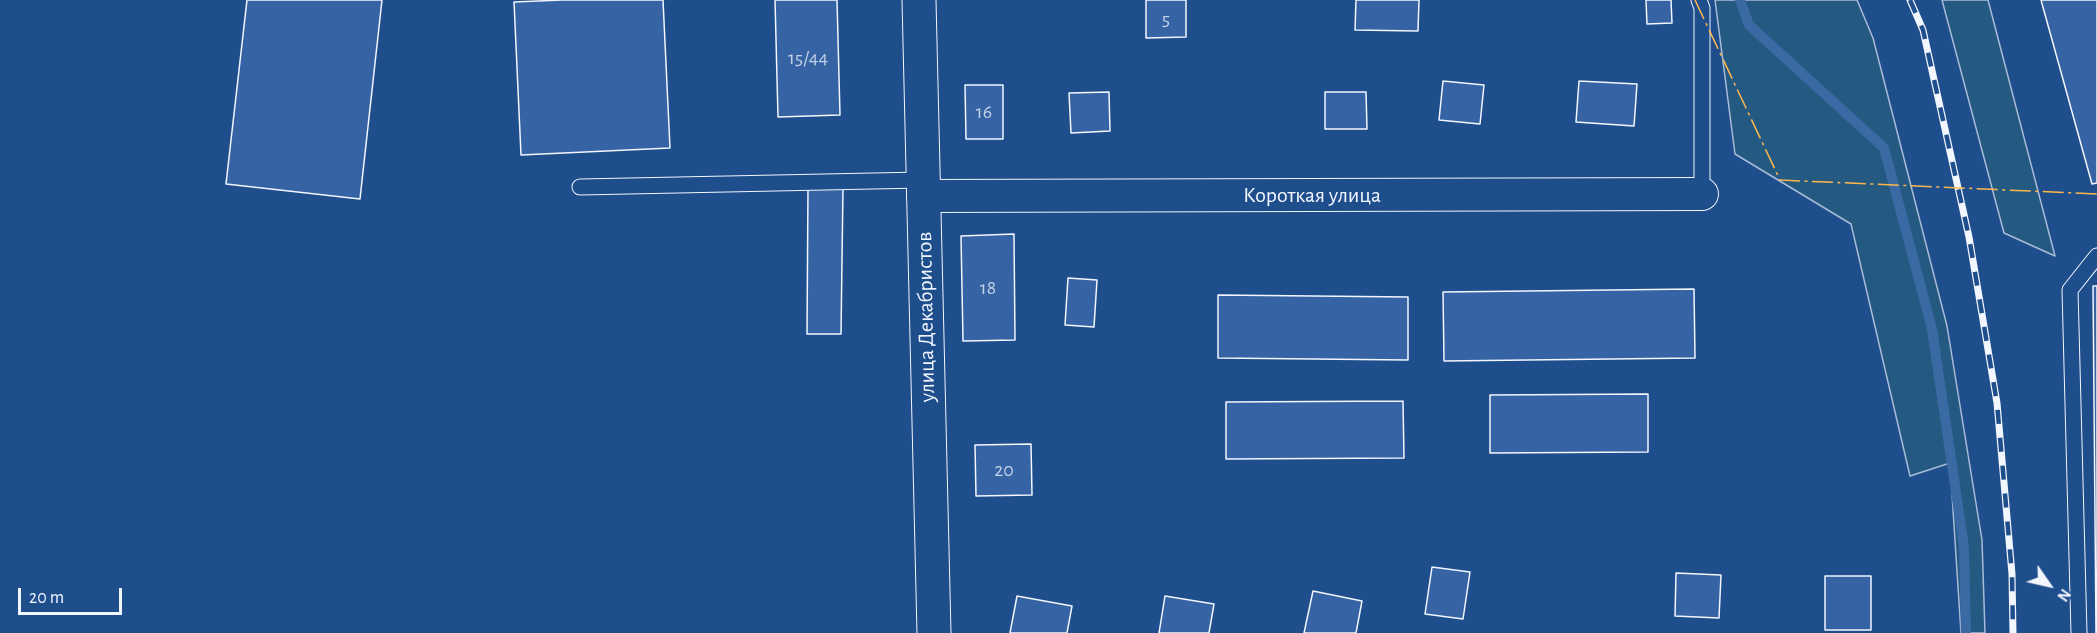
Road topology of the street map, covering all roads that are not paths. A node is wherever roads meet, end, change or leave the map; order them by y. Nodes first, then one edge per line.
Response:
1 (919, 0) edge
2 (1699, 0) edge
3 (580, 187) dead end
4 (922, 188) junction
5 (1702, 194) joint
6 (2097, 256) edge
7 (934, 633) edge
8 (2079, 633) edge

1 - 4 street, улица Декабристов
2 - 5 lane
3 - 4 lane
4 - 5 street, Короткая улица
4 - 7 street, улица Декабристов
6 - 8 lane

